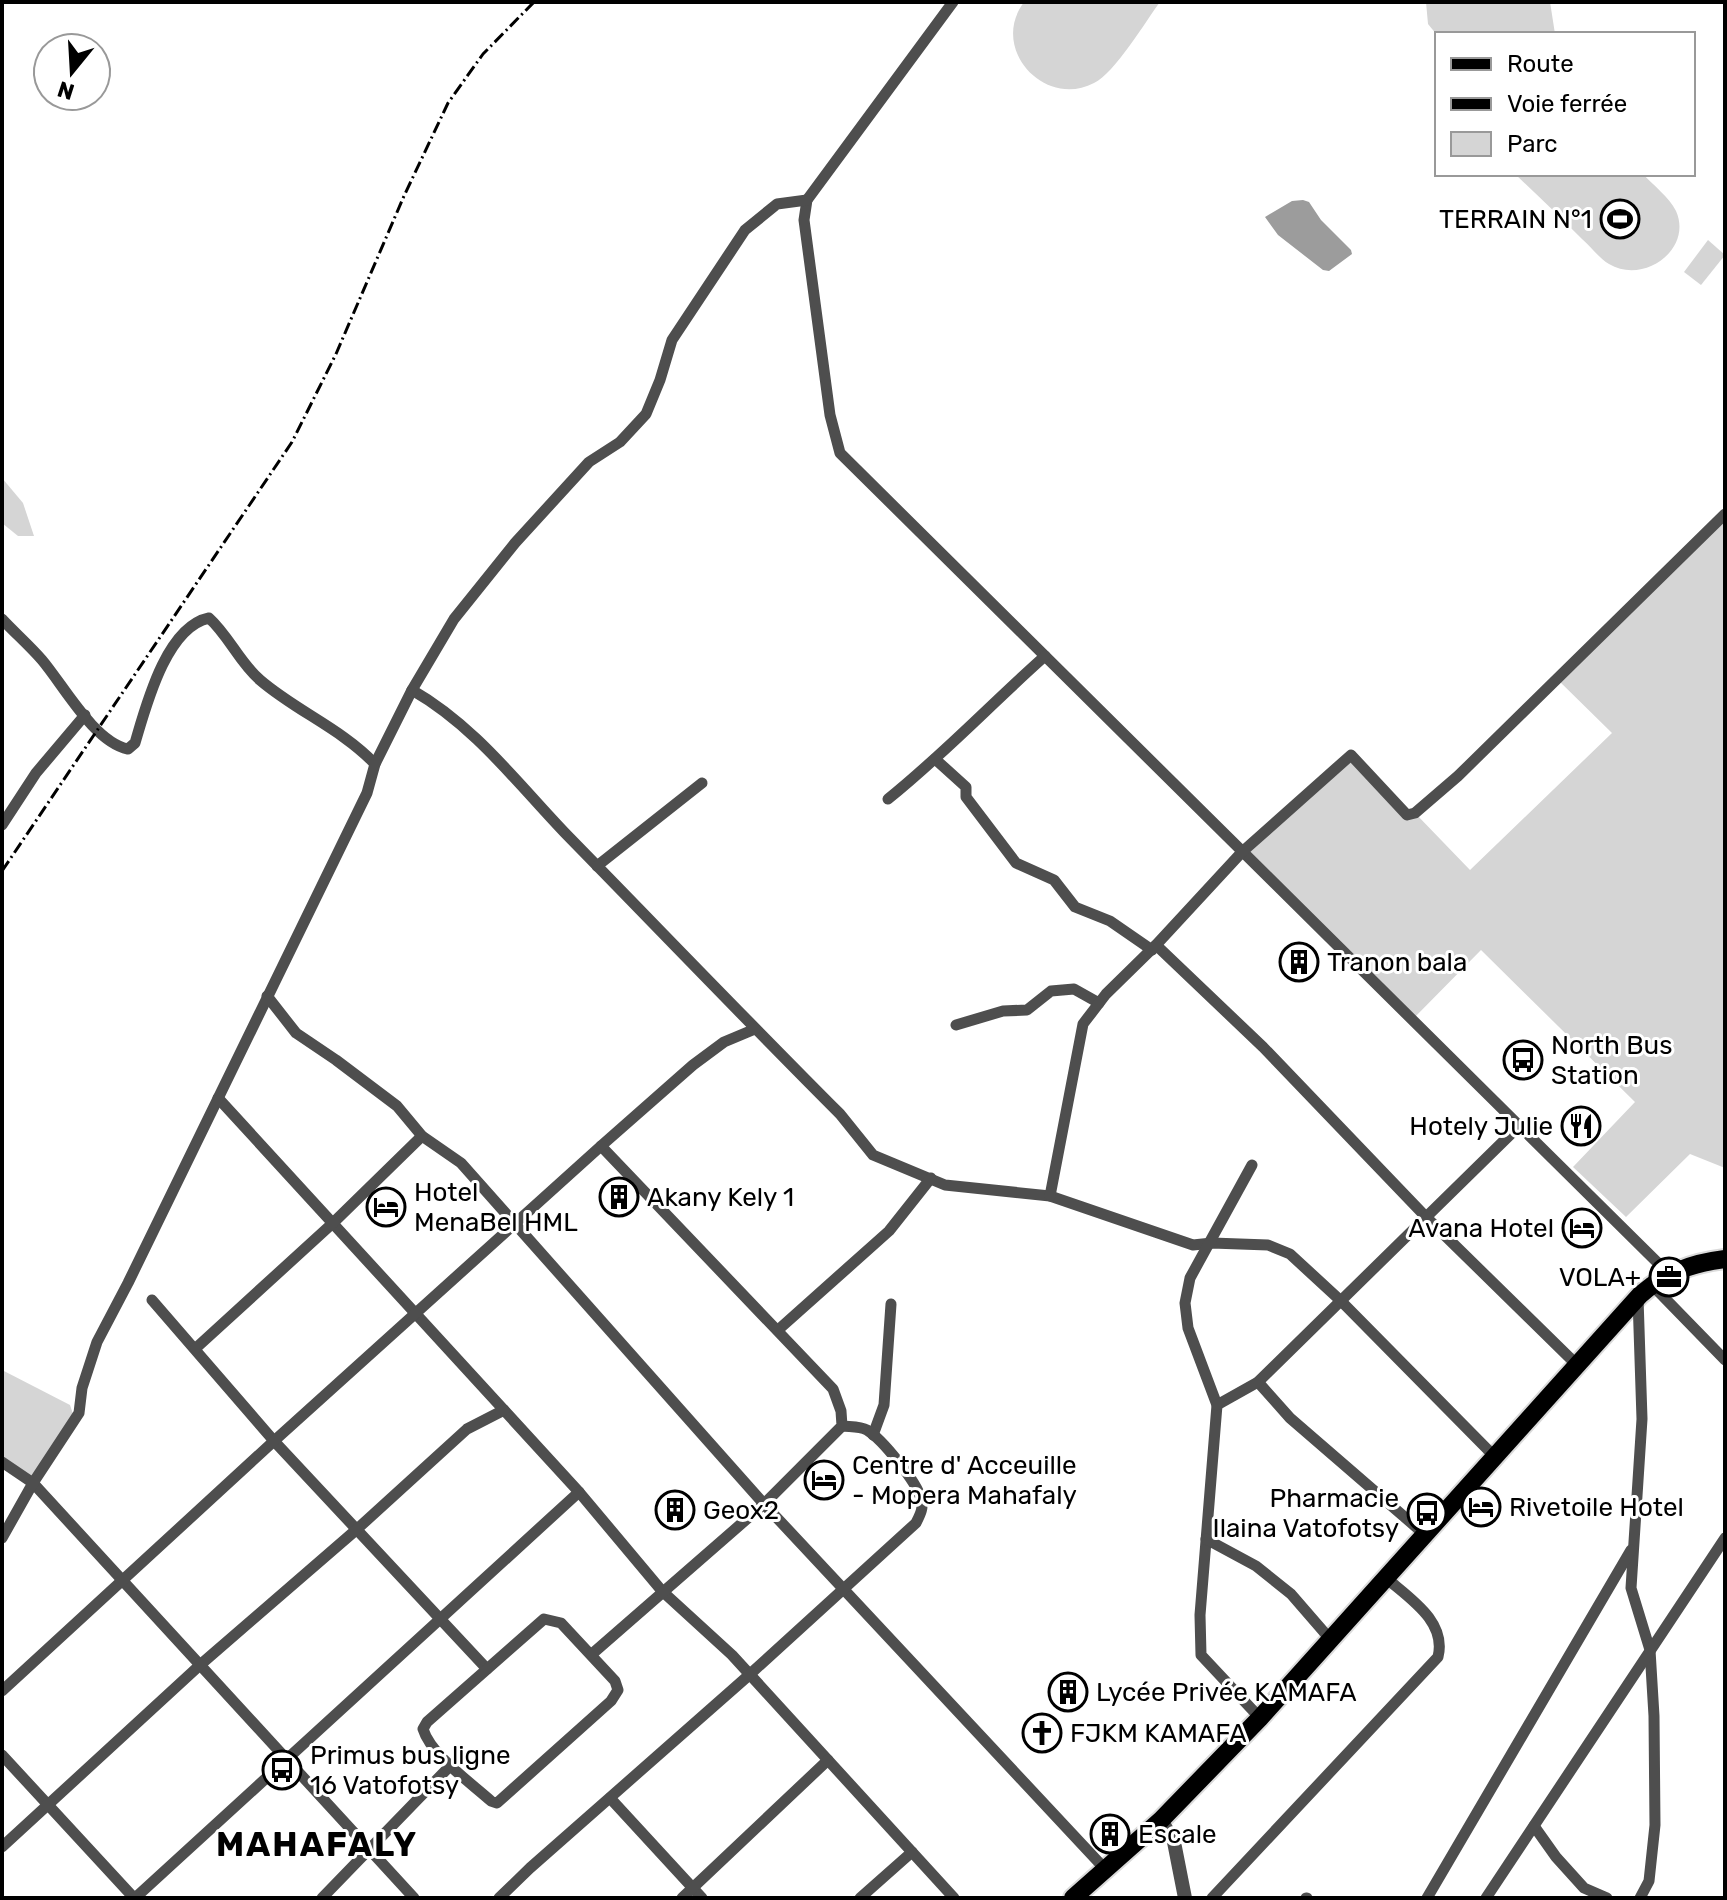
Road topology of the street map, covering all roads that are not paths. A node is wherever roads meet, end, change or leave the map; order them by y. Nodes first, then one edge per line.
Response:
1 (953, 2) edge
2 (807, 200) junction
3 (1725, 514) edge
4 (2, 619) edge
5 (1045, 656) junction
6 (412, 690) junction
7 (85, 715) junction
8 (935, 759) junction
9 (375, 764) junction
10 (702, 783) dead end
11 (888, 799) dead end
12 (2, 825) edge
13 (1242, 852) junction
14 (597, 866) junction
15 (1154, 948) junction
16 (267, 996) junction
17 (1099, 1003) junction
18 (956, 1025) dead end
19 (755, 1029) junction
20 (218, 1098) junction
21 (1519, 1126) junction
22 (422, 1136) junction
23 (601, 1146) junction
24 (1252, 1165) dead end
25 (931, 1178) junction
26 (1050, 1196) junction
27 (1426, 1217) junction
28 (334, 1222) junction
29 (516, 1224) junction
30 (1206, 1244) junction
31 (1725, 1259) edge
32 (1669, 1274) junction
33 (1645, 1291) junction
34 (152, 1300) dead end
35 (1341, 1301) junction
36 (891, 1304) dead end
37 (416, 1314) junction
38 (778, 1330) junction
39 (196, 1348) junction
40 (1725, 1360) edge
41 (1576, 1364) junction
42 (1258, 1382) junction
43 (1217, 1405) junction
44 (504, 1410) junction
45 (842, 1426) junction
46 (873, 1435) junction
47 (274, 1441) junction
48 (1494, 1456) junction
49 (2, 1462) edge
50 (33, 1483) junction
51 (579, 1492) junction
52 (764, 1504) junction
53 (356, 1530) junction
54 (1423, 1533) junction
55 (2, 1538) edge
56 (1725, 1538) edge
57 (1206, 1539) junction
58 (1633, 1546) junction
59 (1385, 1577) junction
60 (123, 1579) junction
61 (844, 1588) junction
62 (662, 1591) junction
63 (442, 1620) junction
64 (1330, 1639) junction
65 (1650, 1650) junction
66 (592, 1654) junction
67 (200, 1665) junction
68 (487, 1669) junction
69 (748, 1676) junction
70 (2, 1691) edge
71 (1260, 1718) junction
72 (2, 1755) edge
73 (285, 1760) junction
74 (828, 1760) junction
75 (450, 1766) junction
76 (610, 1798) junction
77 (49, 1806) junction
78 (1161, 1820) junction
79 (1534, 1826) junction
80 (2, 1847) edge
81 (369, 1851) junction
82 (912, 1852) junction
83 (1105, 1869) junction
84 (692, 1888) junction
85 (135, 1898) edge
86 (322, 1898) edge
87 (414, 1898) edge
88 (499, 1898) edge
89 (682, 1898) edge
90 (702, 1898) edge
91 (860, 1898) edge
92 (954, 1898) edge
93 (1073, 1898) edge
94 (1185, 1898) edge
95 (1212, 1898) edge
96 (1427, 1898) edge
97 (1486, 1898) edge
98 (1607, 1898) edge
99 (1640, 1898) edge

1 - 2 street
2 - 5 street
2 - 6 street
3 - 13 street
4 - 7 street
5 - 8 street
5 - 13 street
6 - 9 street
6 - 14 street
7 - 9 street
7 - 12 street
8 - 11 street
8 - 15 street
9 - 16 street
10 - 14 street
13 - 15 street
13 - 21 street
14 - 19 street
15 - 17 street
15 - 27 street
16 - 20 street
16 - 22 street
17 - 18 street
17 - 26 street
19 - 23 street
19 - 25 street
20 - 28 street
20 - 50 street
21 - 27 street
21 - 32 street
22 - 28 street
22 - 29 street
23 - 29 street
23 - 38 street
24 - 30 street
25 - 26 street
25 - 38 street
26 - 30 street
27 - 35 street
27 - 41 street
28 - 37 street
28 - 39 street
29 - 37 street
29 - 52 street
30 - 35 street
30 - 43 street
31 - 32 main road
32 - 33 main road
33 - 40 street
33 - 41 main road
33 - 58 street
34 - 39 street
35 - 42 street
35 - 48 street
36 - 46 street
37 - 44 street
37 - 47 street
38 - 45 street
39 - 47 street
41 - 48 main road
42 - 43 street
42 - 54 street
43 - 57 street
44 - 51 street
44 - 53 street
45 - 46 street
45 - 52 street
46 - 61 street
47 - 53 street
47 - 60 street
48 - 54 main road
49 - 50 street
50 - 55 street
50 - 60 street
51 - 62 street
51 - 63 street
52 - 61 street
52 - 62 street
53 - 63 street
53 - 67 street
54 - 59 main road
56 - 65 street
57 - 64 street
57 - 71 street
58 - 65 street
58 - 96 street
59 - 64 main road
59 - 95 street
60 - 67 street
60 - 70 street
61 - 69 street
61 - 83 street
62 - 66 street
62 - 69 street
63 - 68 street
63 - 73 street
64 - 71 main road
65 - 79 street
65 - 99 street
66 - 68 street
66 - 75 street
67 - 73 street
67 - 77 street
68 - 75 street
69 - 74 street
69 - 76 street
71 - 78 main road
72 - 77 street
73 - 81 street
73 - 85 street
74 - 82 street
74 - 84 street
75 - 81 street
76 - 84 street
76 - 88 street
77 - 80 street
77 - 85 street
78 - 83 main road
78 - 94 street
79 - 97 street
79 - 98 street
81 - 86 street
81 - 87 street
82 - 91 street
82 - 92 street
83 - 93 main road
84 - 89 street
84 - 90 street

